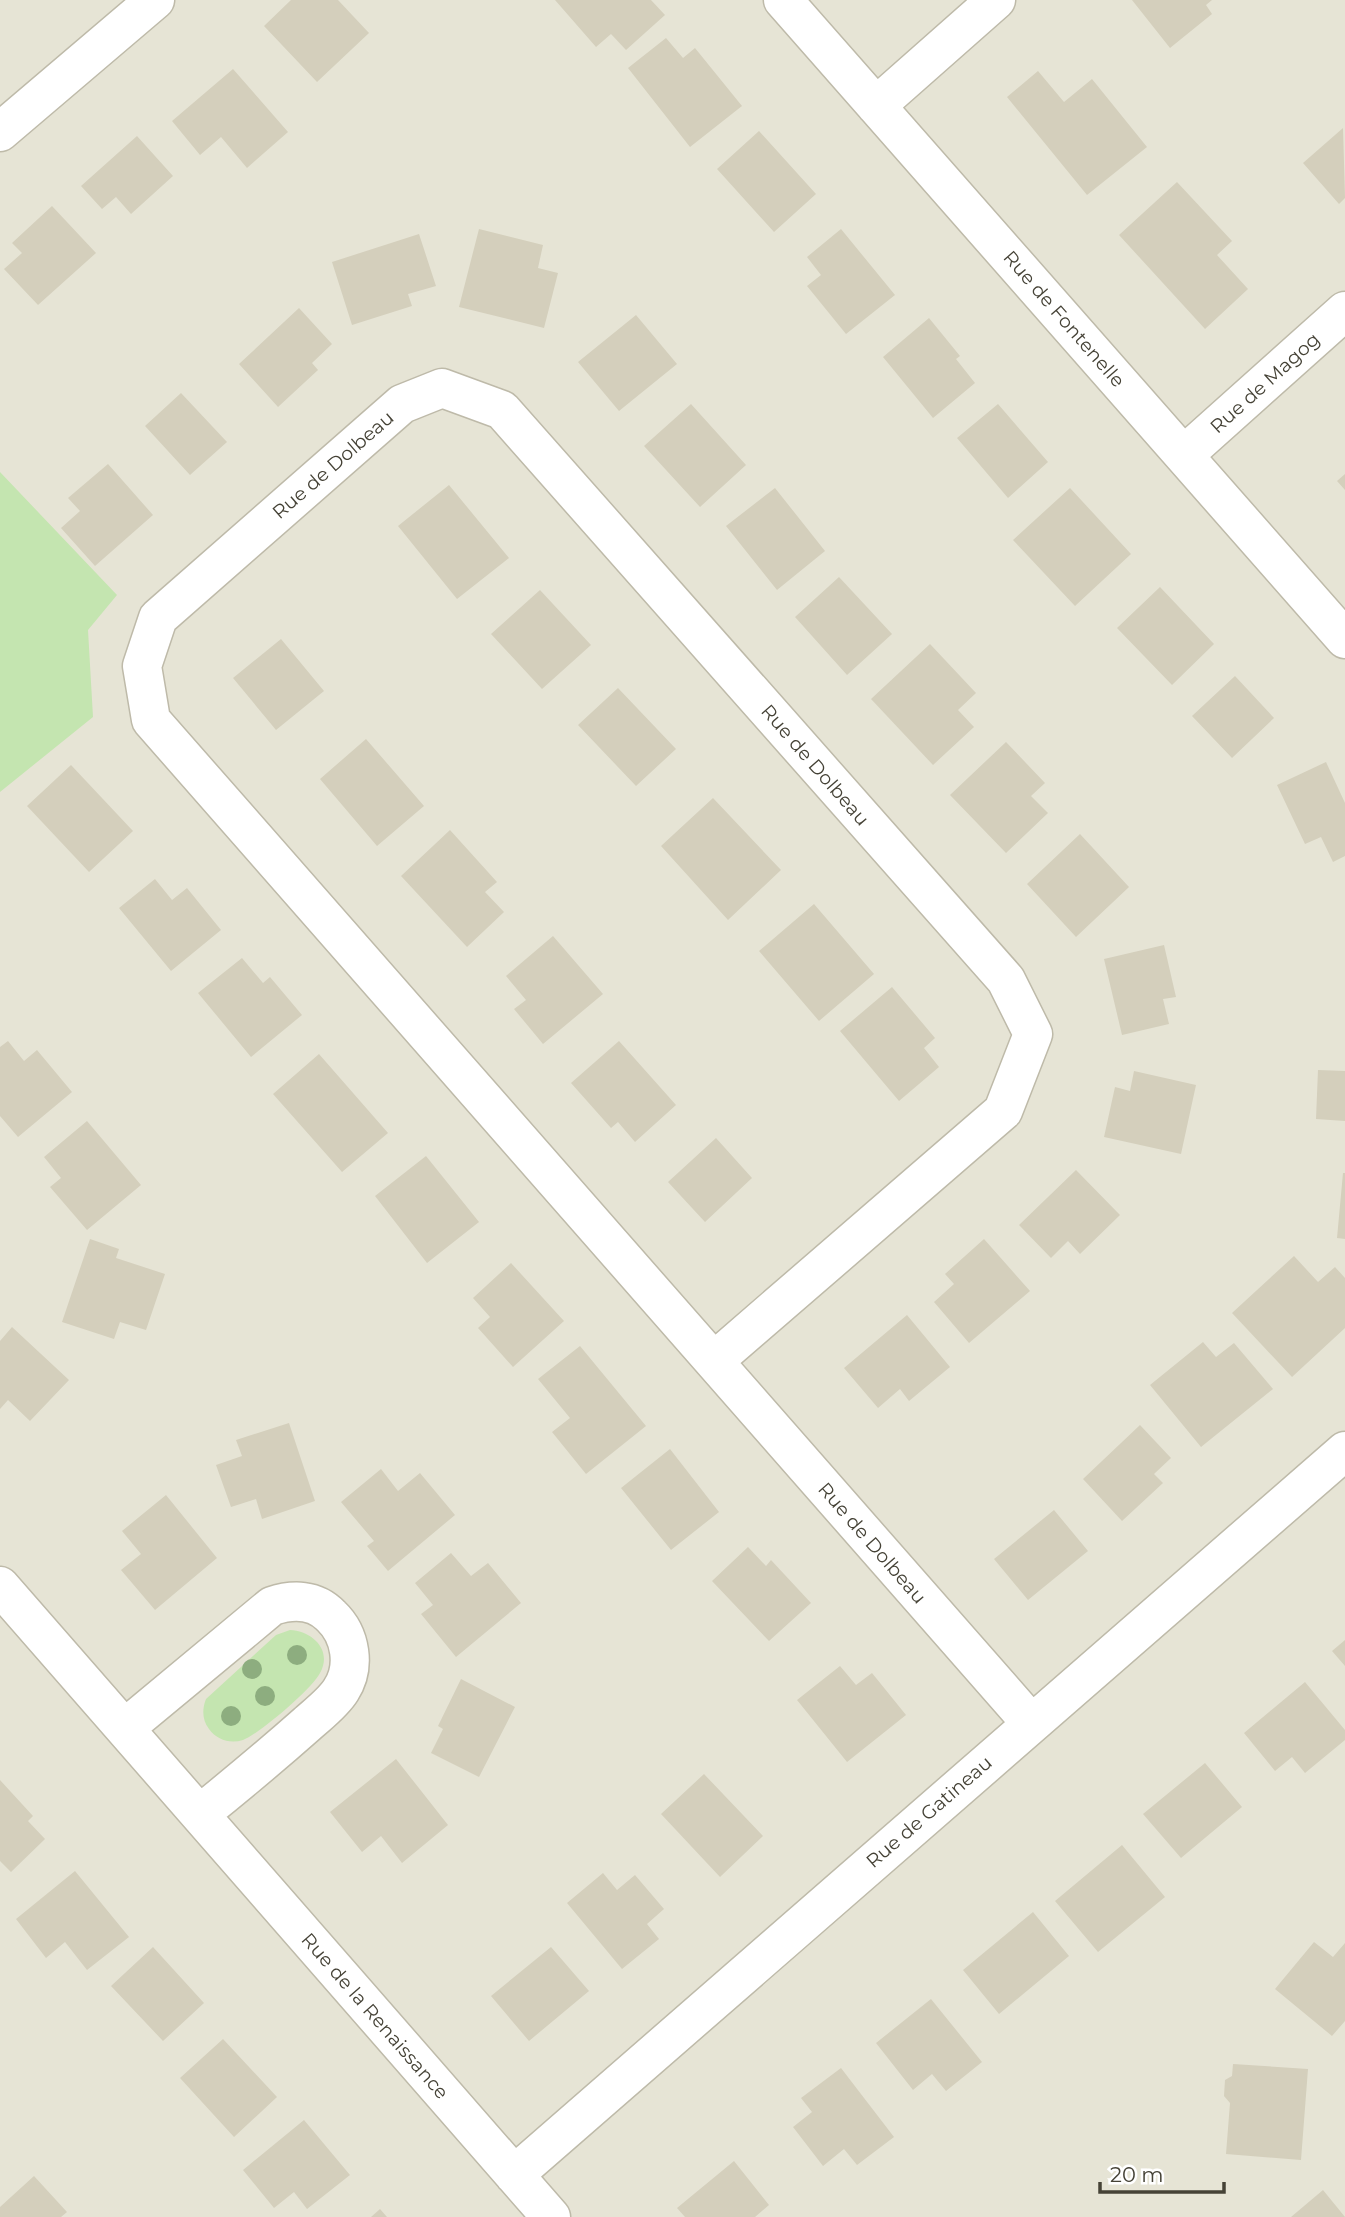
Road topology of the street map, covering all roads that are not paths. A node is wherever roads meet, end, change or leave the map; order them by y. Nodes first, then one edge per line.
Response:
1 (155, 0) edge
2 (783, 0) edge
3 (996, 0) edge
4 (876, 106) junction
5 (0, 132) edge
6 (1345, 311) edge
7 (1184, 455) junction
8 (1345, 639) edge
9 (714, 1361) junction
10 (1345, 1451) edge
11 (0, 1586) edge
12 (1031, 1723) junction
13 (125, 1728) junction
14 (200, 1814) junction
15 (514, 2175) junction
16 (551, 2217) edge

1 - 5 street
2 - 4 street, Rue de Fontenelle
3 - 4 street
4 - 7 street, Rue de Fontenelle
6 - 7 street, Rue de Magog
7 - 8 street, Rue de Fontenelle
9 - 9 street, Rue de Dolbeau
9 - 12 street, Rue de Dolbeau
10 - 12 street, Rue de Gatineau
11 - 13 street, Rue de la Renaissance
12 - 15 street, Rue de Gatineau
13 - 14 street, Rue de la Renaissance
13 - 14 street
14 - 15 street, Rue de la Renaissance
15 - 16 street, Rue de la Renaissance

